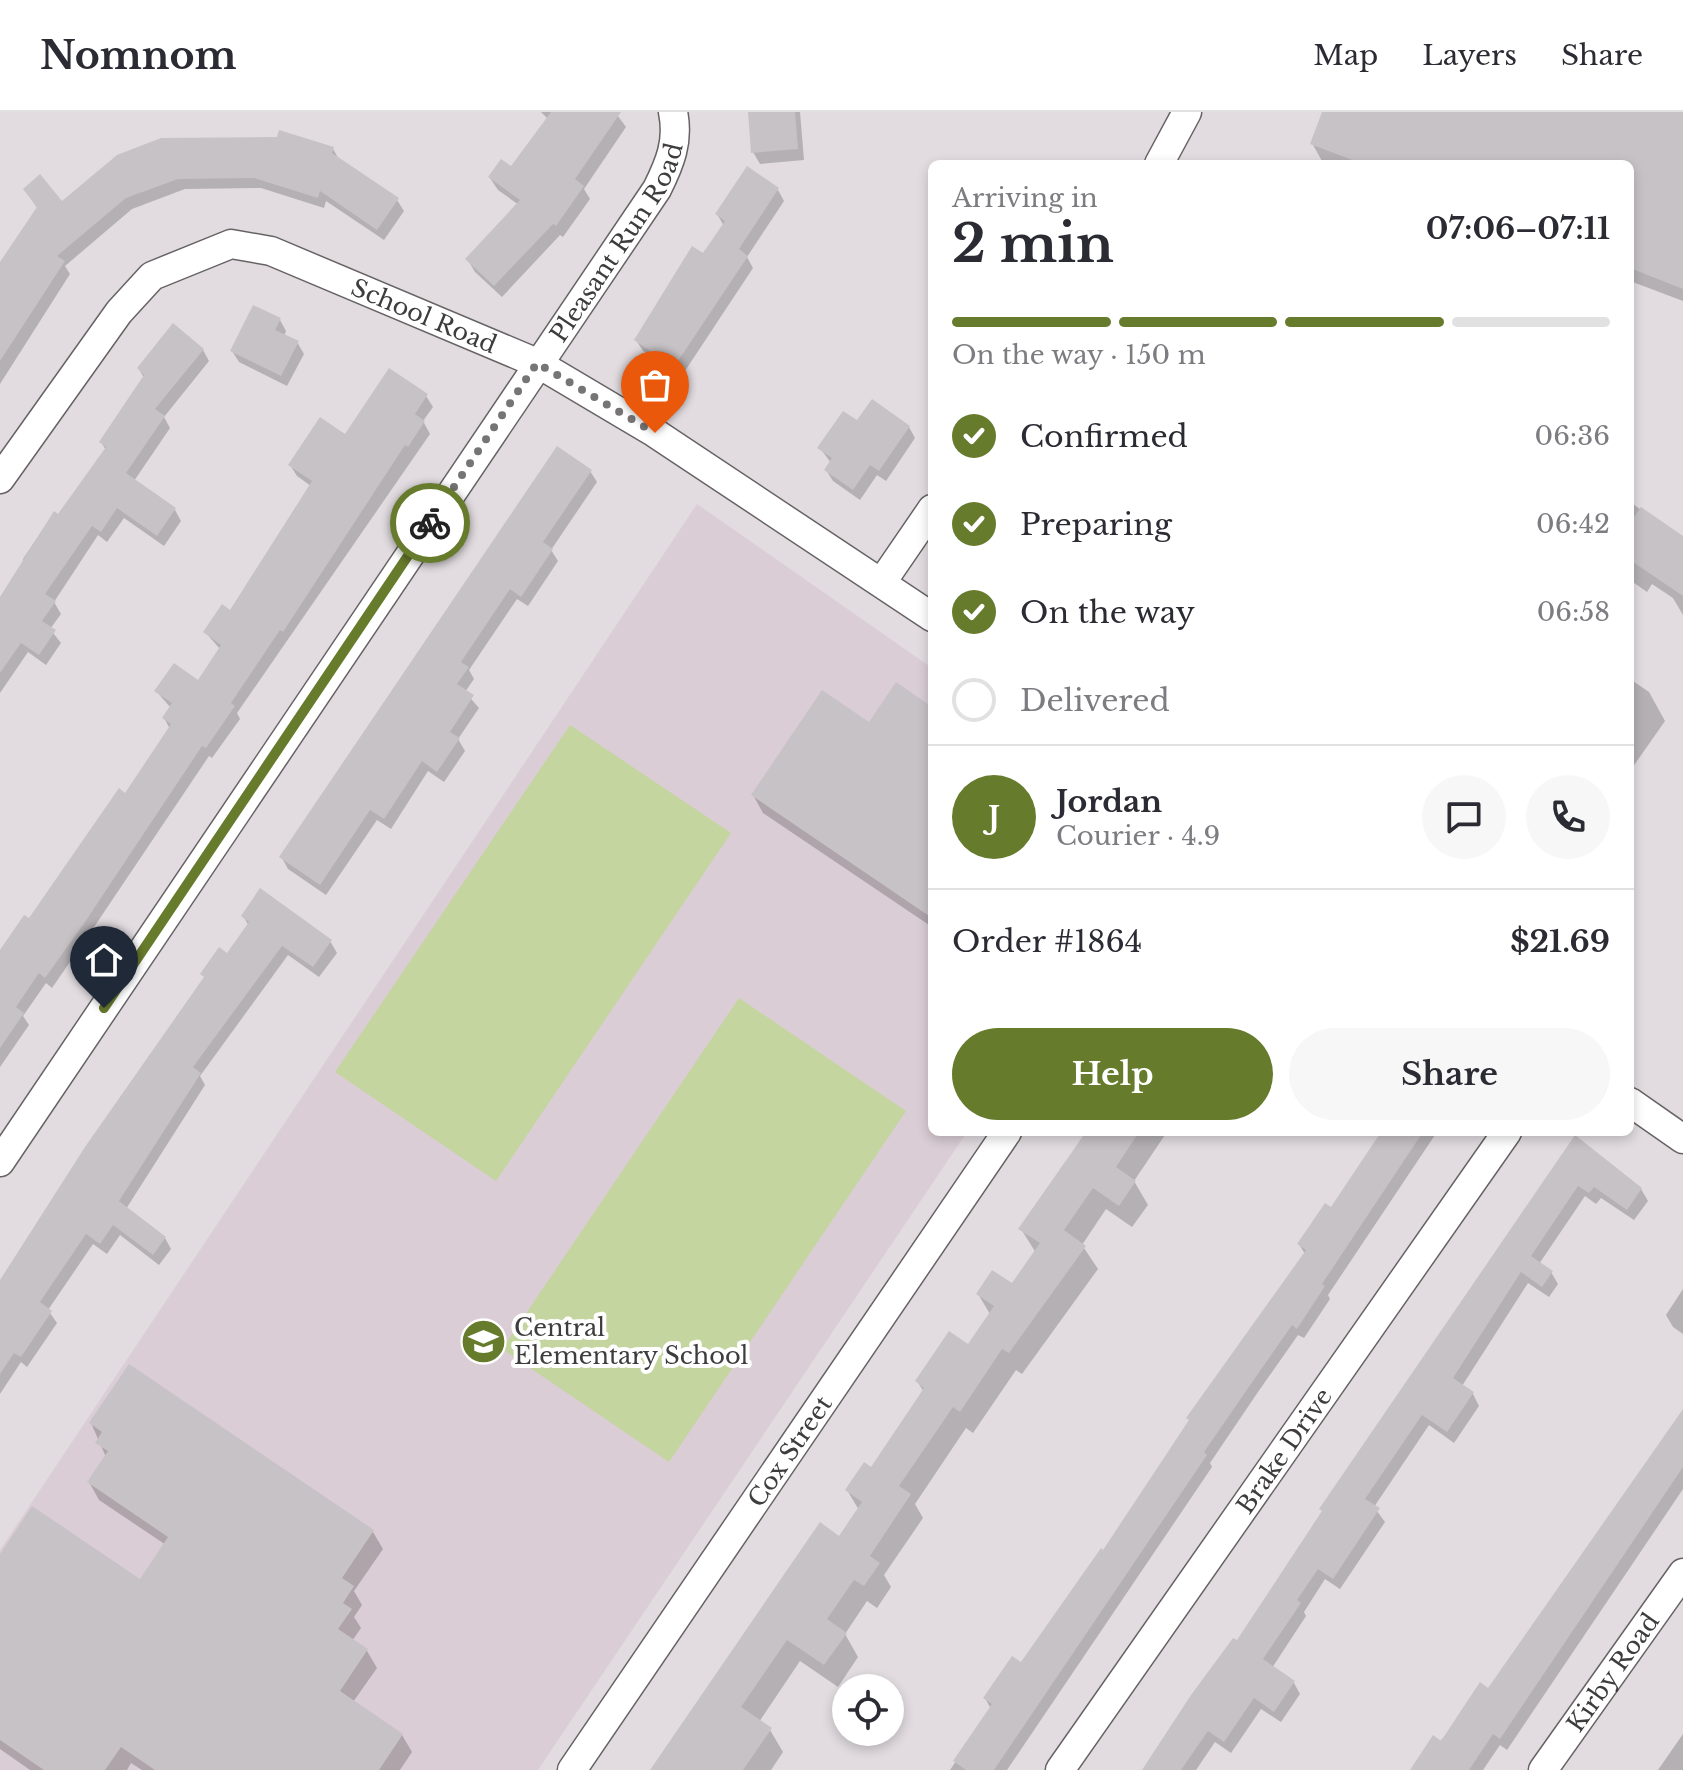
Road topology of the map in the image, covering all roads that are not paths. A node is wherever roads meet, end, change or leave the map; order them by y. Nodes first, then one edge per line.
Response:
1 (673, 112) edge
2 (1187, 112) edge
3 (1161, 160) edge
4 (537, 363) junction
5 (0, 479) edge
6 (928, 515) edge
7 (882, 582) junction
8 (928, 614) edge
9 (1634, 1105) edge
10 (1004, 1136) edge
11 (1504, 1136) edge
12 (1683, 1139) edge
13 (0, 1162) edge
14 (1683, 1573) edge
15 (572, 1770) edge
16 (1060, 1770) edge
17 (1543, 1770) edge

1 - 4 street, Pleasant Run Road
2 - 3 street
4 - 5 street, School Road
4 - 7 street, School Road
4 - 13 street, Pleasant Run Road
6 - 7 street
7 - 8 street, School Road
9 - 12 street
10 - 15 street, Cox Street
11 - 16 street, Brake Drive
14 - 17 street, Kirby Road

